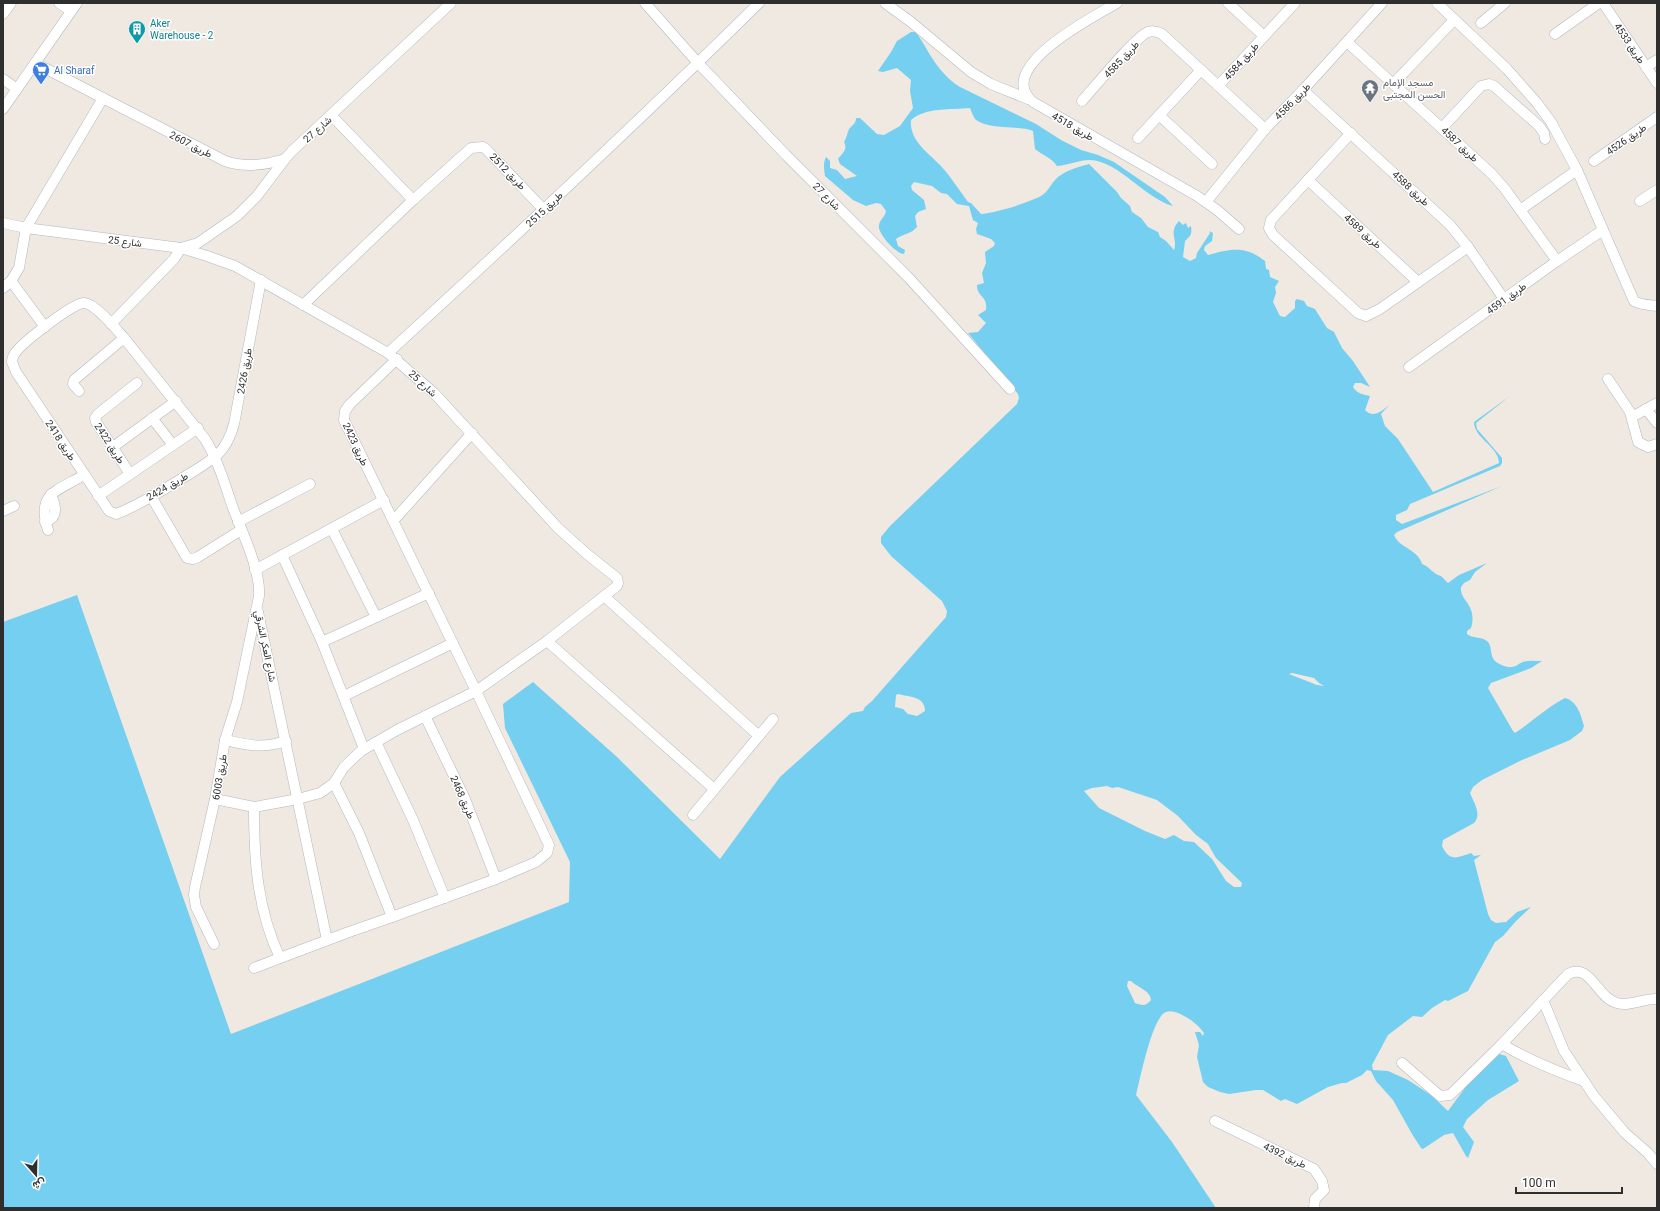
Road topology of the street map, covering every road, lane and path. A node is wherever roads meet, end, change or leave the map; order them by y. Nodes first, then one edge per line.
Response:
1 (11, 3) edge
2 (59, 3) edge
3 (451, 3) edge
4 (645, 3) edge
5 (759, 3) edge
6 (885, 3) edge
7 (1117, 3) edge
8 (1228, 3) edge
9 (1295, 3) edge
10 (1382, 3) edge
11 (1436, 3) edge
12 (1505, 3) edge
13 (1599, 3) edge
14 (1603, 3) edge
15 (74, 7) edge
16 (3, 14) edge
17 (1454, 20) junction
18 (1481, 22) dead end
19 (1555, 34) dead end
20 (1264, 36) junction
21 (1347, 42) junction
22 (1657, 60) edge
23 (35, 63) junction
24 (698, 64) junction
25 (1646, 67) junction
26 (1201, 70) junction
27 (3, 79) edge
28 (1394, 83) junction
29 (1657, 83) edge
30 (1218, 86) junction
31 (17, 89) junction
32 (1303, 90) junction
33 (103, 98) junction
34 (1028, 99) junction
35 (1082, 101) dead end
36 (3, 109) edge
37 (1159, 115) junction
38 (332, 116) junction
39 (1657, 117) edge
40 (1442, 128) junction
41 (1265, 129) junction
42 (1351, 133) junction
43 (1138, 138) dead end
44 (1545, 139) dead end
45 (285, 159) junction
46 (1594, 161) dead end
47 (1212, 164) dead end
48 (1577, 170) junction
49 (1308, 180) junction
50 (1657, 190) edge
51 (413, 200) junction
52 (1640, 201) dead end
53 (1206, 202) junction
54 (544, 210) junction
55 (1520, 210) junction
56 (3, 223) edge
57 (26, 228) junction
58 (1239, 229) dead end
59 (1603, 230) junction
60 (181, 248) junction
61 (1468, 248) junction
62 (1557, 261) junction
63 (261, 280) junction
64 (11, 281) junction
65 (1418, 282) junction
66 (3, 288) edge
67 (1504, 299) junction
68 (303, 305) junction
69 (1657, 306) edge
70 (111, 324) junction
71 (45, 327) junction
72 (124, 338) junction
73 (393, 356) junction
74 (13, 357) junction
75 (3, 362) edge
76 (1410, 367) dead end
77 (1608, 379) dead end
78 (137, 383) dead end
79 (1010, 389) dead end
80 (79, 391) dead end
81 (176, 401) junction
82 (1657, 403) edge
83 (1646, 409) junction
84 (1632, 417) junction
85 (152, 418) junction
86 (1657, 423) edge
87 (198, 428) junction
88 (472, 434) junction
89 (1657, 444) edge
90 (172, 445) junction
91 (113, 447) junction
92 (214, 457) junction
93 (130, 474) junction
94 (84, 475) junction
95 (310, 484) dead end
96 (98, 496) junction
97 (151, 496) junction
98 (384, 500) junction
99 (14, 506) dead end
100 (3, 510) edge
101 (119, 513) joint
102 (394, 520) junction
103 (47, 526) dead end
104 (240, 526) junction
105 (332, 529) junction
106 (282, 555) junction
107 (255, 570) junction
108 (429, 593) junction
109 (604, 596) junction
110 (257, 608) junction
111 (376, 617) junction
112 (547, 641) junction
113 (322, 642) junction
114 (453, 643) junction
115 (476, 691) junction
116 (344, 696) junction
117 (425, 716) junction
118 (773, 719) dead end
119 (759, 736) junction
120 (225, 740) junction
121 (286, 741) junction
122 (376, 742) junction
123 (364, 749) junction
124 (334, 783) junction
125 (714, 789) junction
126 (215, 799) junction
127 (298, 799) junction
128 (254, 807) junction
129 (693, 814) dead end
130 (496, 879) junction
131 (445, 898) junction
132 (392, 917) junction
133 (327, 940) junction
134 (214, 944) dead end
135 (280, 958) junction
136 (254, 968) dead end
137 (1657, 999) edge
138 (1543, 1000) junction
139 (1502, 1044) junction
140 (1402, 1063) dead end
141 (1584, 1081) junction
142 (1215, 1121) dead end
143 (1657, 1164) edge
144 (1314, 1208) edge

1 - 16 street
2 - 15 street
3 - 38 street, شارع 27
4 - 24 street, شارع 27
5 - 24 street, طريق 2515
6 - 34 street, طريق 4518
7 - 34 street
8 - 20 street, طريق 4584
9 - 20 street, طريق 4584
10 - 21 street, طريق 4586
11 - 17 street
12 - 18 street
13 - 19 street
14 - 25 street, طريق 4533
15 - 23 street
17 - 28 street
17 - 48 street
20 - 30 street, طريق 4584
21 - 28 street, طريق 4587
21 - 32 street, طريق 4586
22 - 25 street
23 - 31 street
23 - 33 street, طريق 2607
24 - 54 street, طريق 2515
24 - 79 street, شارع 27
25 - 29 street, طريق 4533
26 - 30 street, طريق 4585
26 - 35 street, طريق 4585
26 - 37 street
27 - 31 street
28 - 40 street, طريق 4587
30 - 41 street, طريق 4585
31 - 36 street
32 - 41 street, طريق 4586
32 - 42 street, طريق 4588
33 - 45 street, طريق 2607
33 - 57 street
34 - 53 street, طريق 4518
37 - 43 street
37 - 47 street
38 - 45 street, شارع 27
38 - 51 street
39 - 46 street, طريق 4526
40 - 44 street
40 - 55 street, طريق 4587
41 - 53 street, طريق 4586
42 - 49 street
42 - 61 street, طريق 4588
45 - 60 street, شارع 27
48 - 55 street
48 - 59 street
49 - 65 street, طريق 4589
49 - 65 street
50 - 52 street
51 - 54 street, طريق 2512
51 - 68 street, طريق 2512
53 - 58 street, طريق 4518
54 - 73 street, طريق 2515
55 - 62 street, طريق 4587
56 - 57 street, شارع 25
57 - 60 street, شارع 25
57 - 64 street
59 - 62 street, طريق 4591
59 - 69 street
60 - 63 street, شارع 25
60 - 70 street
61 - 65 street
61 - 67 street, طريق 4588
62 - 67 street, طريق 4591
63 - 68 street, شارع 25
63 - 92 street, طريق 2426
64 - 66 street
64 - 71 street
67 - 76 street, طريق 4591
68 - 73 street, شارع 25
70 - 71 street
70 - 72 street, شارع العكر الشرقي
71 - 74 street
72 - 80 street
72 - 81 street, شارع العكر الشرقي
73 - 88 street, شارع 25
73 - 98 street, طريق 2423
74 - 75 street
74 - 94 street, طريق 2418
77 - 84 street
78 - 91 street, طريق 2422
81 - 85 street
81 - 87 street, شارع العكر الشرقي
82 - 83 street
83 - 84 street
83 - 86 street
84 - 89 street
85 - 90 street
85 - 91 street
87 - 90 street, طريق 2422
87 - 92 street, شارع العكر الشرقي
88 - 102 street
88 - 109 street, شارع 25
90 - 93 street, طريق 2422
91 - 93 street, طريق 2422
92 - 97 street, طريق 2424
92 - 104 street, شارع العكر الشرقي
93 - 96 street, طريق 2422
94 - 96 street, طريق 2418
94 - 103 street
95 - 104 street
96 - 101 street, طريق 2418
97 - 101 street, طريق 2424
97 - 104 street
98 - 102 street, طريق 2423
98 - 105 street
99 - 100 street
102 - 108 street, طريق 2423
104 - 107 street, شارع العكر الشرقي
105 - 106 street
105 - 111 street
106 - 107 street
106 - 113 street
107 - 110 street, شارع العكر الشرقي
108 - 111 street
108 - 114 street, طريق 2423
109 - 112 street, شارع 25
109 - 119 street
110 - 120 street, طريق 6003
110 - 121 street, شارع العكر الشرقي
111 - 113 street
112 - 115 street, شارع 25
112 - 125 street
113 - 116 street
114 - 115 street, طريق 2423
114 - 116 street
115 - 117 street, شارع 25
115 - 130 street, طريق 2423
116 - 123 street
117 - 122 street, شارع 25
117 - 130 street, طريق 2468
118 - 119 street
119 - 125 street
120 - 121 street
120 - 126 street, طريق 6003
121 - 127 street, شارع العكر الشرقي
122 - 123 street, شارع 25
122 - 131 street
123 - 124 street, شارع 25
124 - 127 street
124 - 132 street
125 - 129 street
126 - 128 street
126 - 134 street, طريق 6003
127 - 128 street
127 - 133 street, شارع العكر الشرقي
128 - 135 street
130 - 131 street
131 - 132 street
132 - 133 street
133 - 135 street
135 - 136 street
137 - 138 street
138 - 139 street
138 - 141 street
139 - 140 street
139 - 141 street
141 - 143 street
142 - 144 street, طريق 4392

